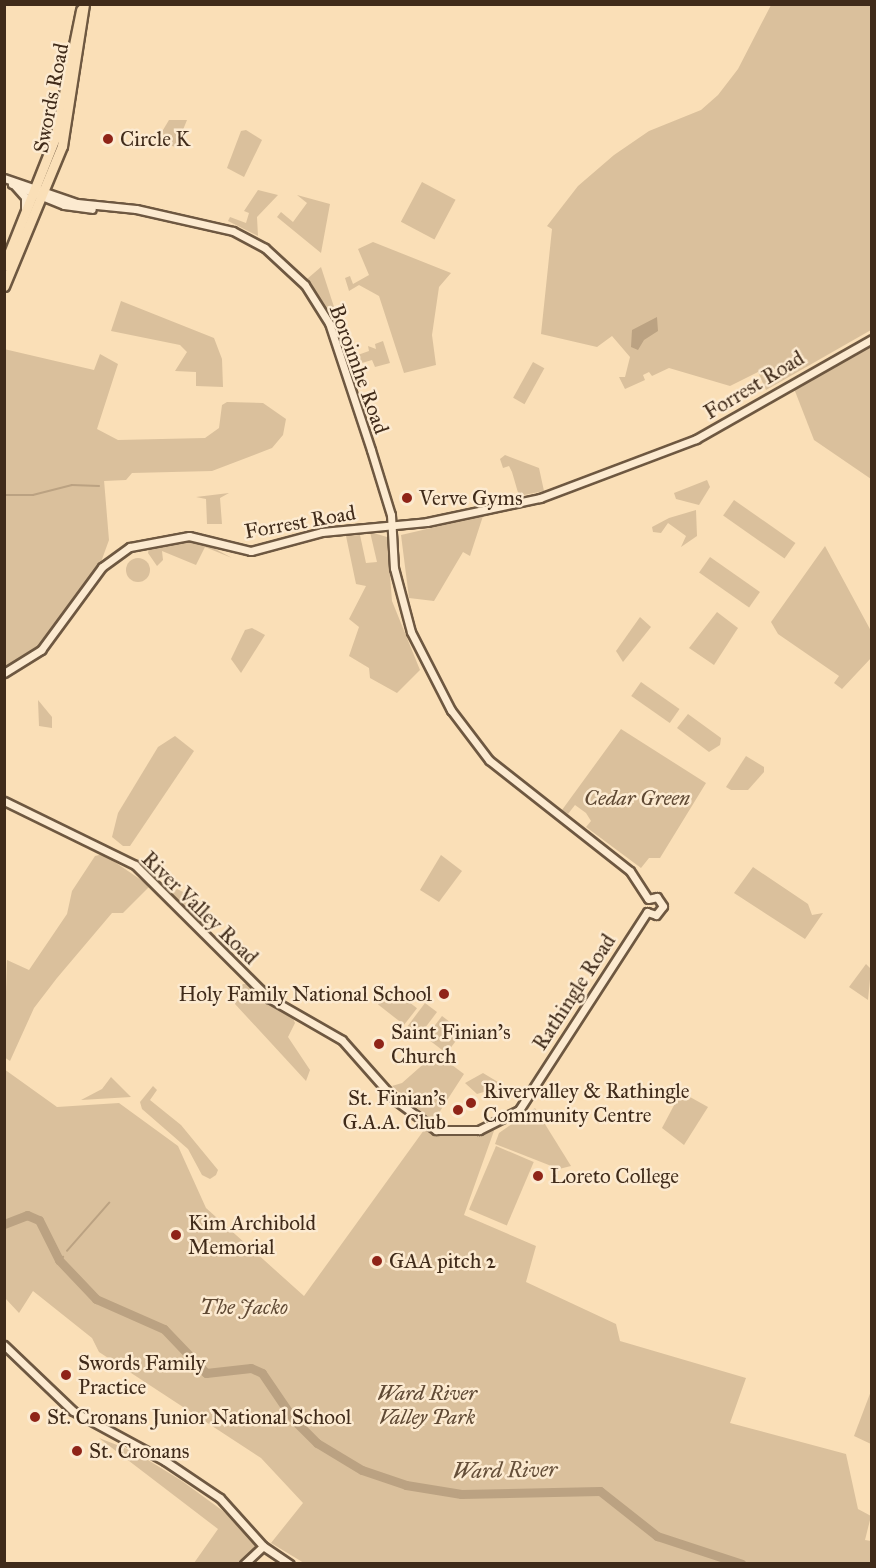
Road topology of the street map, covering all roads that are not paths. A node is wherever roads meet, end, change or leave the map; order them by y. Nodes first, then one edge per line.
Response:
1 (83, 4) edge
2 (7, 180) edge
3 (41, 193) junction
4 (23, 222) junction
5 (4, 266) edge
6 (4, 286) edge
7 (872, 339) edge
8 (392, 526) junction
9 (4, 673) edge
10 (4, 801) edge
11 (648, 899) junction
12 (647, 912) junction
13 (301, 1017) joint
14 (4, 1345) edge
15 (262, 1546) junction
16 (244, 1563) edge
17 (290, 1563) edge

1 - 3 main road, Swords Road
2 - 3 street, Boroimhe Road
2 - 4 street
3 - 4 main road
3 - 6 main road
3 - 8 street, Boroimhe Road
4 - 5 main road
7 - 8 street, Forrest Road
8 - 9 street, Forrest Road
8 - 11 street
10 - 13 street, River Valley Road
11 - 12 street
11 - 12 street, Rathingle Road
12 - 13 street, Rathingle Road
14 - 15 street
15 - 16 street
15 - 17 street

